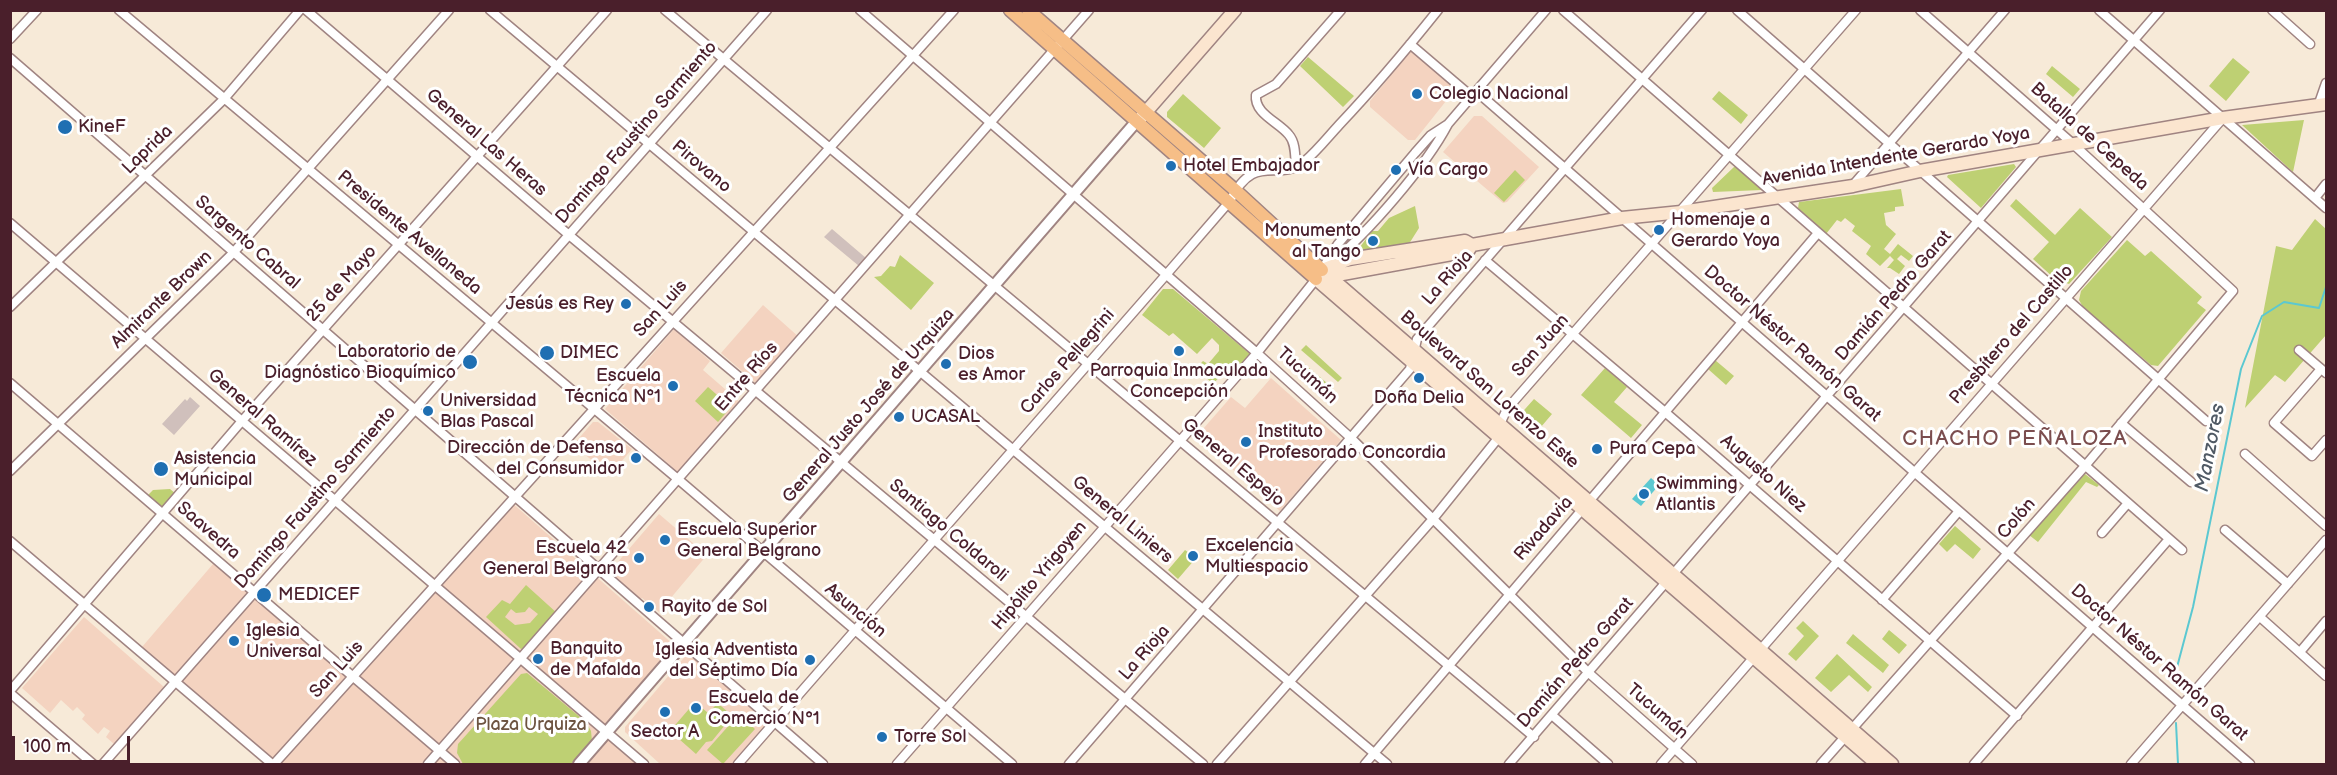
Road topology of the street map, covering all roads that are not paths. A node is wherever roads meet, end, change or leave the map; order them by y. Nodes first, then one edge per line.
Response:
1 (37, 10) edge
2 (119, 10) edge
3 (300, 10) edge
4 (306, 10) edge
5 (449, 10) edge
6 (490, 10) edge
7 (607, 10) edge
8 (665, 10) edge
9 (767, 10) edge
10 (860, 10) edge
11 (954, 10) edge
12 (1010, 10) edge
13 (1028, 10) edge
14 (1089, 10) edge
15 (1235, 10) edge
16 (1341, 10) edge
17 (1438, 10) edge
18 (1546, 10) edge
19 (1563, 10) edge
20 (1701, 10) edge
21 (1737, 10) edge
22 (1856, 10) edge
23 (1920, 10) edge
24 (2005, 10) edge
25 (2098, 10) edge
26 (2160, 10) edge
27 (2272, 10) edge
28 (10, 39) edge
29 (2134, 41) junction
30 (1410, 44) junction
31 (2310, 44) dead end
32 (1059, 46) junction
33 (1968, 52) junction
34 (913, 57) junction
35 (10, 58) edge
36 (724, 59) junction
37 (557, 68) junction
38 (1804, 69) junction
39 (388, 80) junction
40 (1642, 80) junction
41 (2326, 83) edge
42 (1473, 94) junction
43 (224, 99) junction
44 (2322, 105) edge
45 (1141, 118) junction
46 (2223, 118) junction
47 (991, 124) junction
48 (2057, 130) junction
49 (1888, 143) junction
50 (2073, 144) junction
51 (649, 145) junction
52 (830, 148) junction
53 (2040, 150) junction
54 (476, 156) junction
55 (1729, 156) junction
56 (1296, 168) junction
57 (1565, 169) junction
58 (309, 170) junction
59 (1920, 171) junction
60 (145, 176) junction
61 (2326, 184) edge
62 (1852, 186) junction
63 (1073, 196) junction
64 (1232, 196) junction
65 (1777, 197) junction
66 (2315, 198) junction
67 (2326, 208) edge
68 (2144, 209) junction
69 (1681, 212) junction
70 (911, 215) junction
71 (1622, 218) junction
72 (1978, 222) junction
73 (10, 223) edge
74 (752, 232) junction
75 (1818, 233) junction
76 (569, 235) junction
77 (1502, 240) junction
78 (1652, 245) junction
79 (398, 246) junction
80 (233, 253) junction
81 (1485, 260) junction
82 (56, 262) junction
83 (1322, 275) junction
84 (1165, 276) junction
85 (995, 285) junction
86 (2233, 291) joint
87 (2066, 298) junction
88 (836, 302) junction
89 (10, 307) edge
90 (1904, 308) junction
91 (673, 320) junction
92 (1742, 322) junction
93 (492, 324) junction
94 (322, 330) junction
95 (1572, 335) junction
96 (147, 339) junction
97 (2299, 350) dead end
98 (1257, 353) junction
99 (1413, 355) junction
100 (1088, 364) junction
101 (2324, 371) edge
102 (920, 373) junction
103 (2158, 380) junction
104 (10, 383) edge
105 (1991, 384) junction
106 (756, 391) junction
107 (1828, 397) junction
108 (593, 408) junction
109 (415, 411) junction
110 (1665, 412) junction
111 (2206, 421) dead end
112 (241, 422) junction
113 (2121, 423) junction
114 (58, 424) junction
115 (1500, 424) junction
116 (1500, 437) junction
117 (1352, 439) junction
118 (2326, 440) edge
119 (1181, 442) junction
120 (1013, 450) junction
121 (2245, 454) dead end
122 (841, 463) junction
123 (2085, 466) junction
124 (10, 471) edge
125 (1915, 472) junction
126 (679, 480) junction
127 (2191, 482) dead end
128 (1751, 486) junction
129 (513, 497) junction
130 (335, 502) junction
131 (2128, 503) junction
132 (1587, 505) junction
133 (1959, 511) junction
134 (162, 513) junction
135 (1433, 519) junction
136 (1280, 523) junction
137 (1103, 526) junction
138 (2326, 526) edge
139 (2225, 530) dead end
140 (2102, 533) dead end
141 (2169, 539) junction
142 (2326, 540) edge
143 (10, 541) edge
144 (933, 541) junction
145 (2182, 550) dead end
146 (762, 553) junction
147 (2007, 554) junction
148 (1838, 561) junction
149 (598, 571) junction
150 (1671, 579) junction
151 (2288, 584) junction
152 (434, 587) junction
153 (255, 593) junction
154 (1366, 595) junction
155 (1509, 595) junction
156 (1882, 600) junction
157 (84, 605) junction
158 (1204, 611) junction
159 (2260, 617) junction
160 (1027, 618) junction
161 (2326, 621) edge
162 (2094, 629) junction
163 (854, 631) junction
164 (1931, 642) junction
165 (682, 645) junction
166 (2300, 652) junction
167 (1758, 654) junction
168 (520, 660) junction
169 (1449, 666) junction
170 (1590, 674) junction
171 (2326, 676) edge
172 (352, 677) junction
173 (176, 682) junction
174 (1289, 684) junction
175 (10, 692) edge
176 (1125, 701) junction
177 (2182, 706) junction
178 (946, 709) junction
179 (1552, 716) junction
180 (2017, 717) junction
181 (775, 723) junction
182 (1848, 732) junction
183 (605, 733) junction
184 (1534, 737) junction
185 (1674, 749) junction
186 (440, 751) junction
187 (1374, 754) junction
188 (93, 765) edge
189 (103, 765) edge
190 (273, 765) edge
191 (428, 765) edge
192 (455, 765) edge
193 (579, 765) edge
194 (644, 765) edge
195 (738, 765) edge
196 (823, 765) edge
197 (897, 765) edge
198 (1012, 765) edge
199 (1069, 765) edge
200 (1203, 765) edge
201 (1217, 765) edge
202 (1365, 765) edge
203 (1387, 765) edge
204 (1509, 765) edge
205 (1608, 765) edge
206 (1661, 765) edge
207 (1692, 765) edge
208 (1821, 765) edge
209 (1877, 765) edge
210 (1892, 765) edge
211 (1974, 765) edge
212 (2131, 765) edge
213 (2250, 765) edge

1 - 28 street
2 - 43 street, Presidente Avellaneda
3 - 43 street, Laprida
4 - 39 street, General Las Heras
5 - 39 street, Almirante Brown
6 - 37 street, Pirovano
7 - 37 street, 25 de Mayo
8 - 36 street, General Espejo
9 - 36 street, Domingo Faustino Sarmiento
10 - 34 street, Tucumán
11 - 34 street, San Luis
12 - 32 main road
13 - 32 main road
14 - 32 street, Entre Ríos
15 - 45 main road
16 - 56 street
17 - 30 street
18 - 42 street, Hipólito Yrigoyen
19 - 40 street
20 - 40 street, La Rioja
21 - 38 street
22 - 38 street, San Juan
23 - 33 street, Batalla de Cepeda
24 - 33 street
25 - 29 street
26 - 29 street, Damián Pedro Garat
27 - 31 street
29 - 46 street
29 - 48 street, Damián Pedro Garat
30 - 42 street, Doctor Néstor Ramón Garat
30 - 56 street
32 - 45 main road, Boulevard San Lorenzo Este
32 - 47 street, Entre Ríos
33 - 48 street, Batalla de Cepeda
33 - 49 street
34 - 47 street, Tucumán
34 - 52 street, San Luis
35 - 60 street, Sargento Cabral
36 - 51 street, Domingo Faustino Sarmiento
36 - 52 street, General Espejo
37 - 51 street, Pirovano
37 - 54 street, 25 de Mayo
38 - 49 street
38 - 55 street, San Juan
39 - 54 street, General Las Heras
39 - 58 street, Almirante Brown
40 - 55 street
40 - 57 street, La Rioja
41 - 44 street
42 - 57 street, Doctor Néstor Ramón Garat
42 - 83 street, Hipólito Yrigoyen
43 - 58 street, Presidente Avellaneda
43 - 60 street, Laprida
44 - 46 main road, Avenida Intendente Gerardo Yoya
45 - 63 street, General Justo José de Urquiza
45 - 64 main road, Boulevard San Lorenzo Este
46 - 50 main road, Avenida Intendente Gerardo Yoya
46 - 66 street
46 - 68 street, Presbítero del Castillo
47 - 63 street, Tucumán
47 - 70 street, Entre Ríos
48 - 50 street, Batalla de Cepeda
48 - 53 street, Damián Pedro Garat
49 - 59 street
49 - 62 street
50 - 53 main road, Avenida Intendente Gerardo Yoya
50 - 68 street, Batalla de Cepeda
51 - 74 street, Pirovano
51 - 76 street, Domingo Faustino Sarmiento
52 - 70 street, General Espejo
52 - 74 street, San Luis
53 - 59 main road, Avenida Intendente Gerardo Yoya
53 - 72 street, Damián Pedro Garat
54 - 76 street, General Las Heras
54 - 79 street, 25 de Mayo
55 - 65 street
55 - 69 street, San Juan
56 - 64 street, Carlos Pellegrini
57 - 71 street, Doctor Néstor Ramón Garat
57 - 77 street, La Rioja
58 - 79 street, Presidente Avellaneda
58 - 80 street, Almirante Brown
59 - 62 main road, Avenida Intendente Gerardo Yoya
59 - 72 street
60 - 80 street, Sargento Cabral
60 - 82 street, Laprida
61 - 66 street
62 - 65 main road, Avenida Intendente Gerardo Yoya
63 - 84 street, Tucumán
63 - 85 street, General Justo José de Urquiza
64 - 83 main road, Boulevard San Lorenzo Este
64 - 84 street, Carlos Pellegrini
65 - 69 main road, Avenida Intendente Gerardo Yoya
65 - 75 street
66 - 67 street
68 - 86 street, Batalla de Cepeda
68 - 87 street, Presbítero del Castillo
69 - 71 main road, Avenida Intendente Gerardo Yoya
69 - 78 street, San Juan
70 - 85 street, General Espejo
70 - 88 street, Entre Ríos
71 - 77 main road, Avenida Intendente Gerardo Yoya
71 - 78 street, Doctor Néstor Ramón Garat
72 - 87 street
72 - 90 street, Damián Pedro Garat
73 - 82 street, General Ramírez
74 - 88 street, Pirovano
74 - 91 street, San Luis
75 - 90 street
75 - 92 street, Rivadavia
76 - 91 street, General Las Heras
76 - 93 street, Domingo Faustino Sarmiento
77 - 81 street, La Rioja
77 - 83 main road, Avenida Intendente Gerardo Yoya
78 - 92 street, Doctor Néstor Ramón Garat
78 - 95 street, San Juan
79 - 93 street, Presidente Avellaneda
79 - 94 street, 25 de Mayo
80 - 94 street, Sargento Cabral
80 - 96 street, Almirante Brown
81 - 95 street, Augusto Niez
81 - 99 street, La Rioja
82 - 89 street, Laprida
82 - 96 street, General Ramírez
83 - 98 street, Hipólito Yrigoyen
83 - 99 main road, Boulevard San Lorenzo Este
84 - 98 street, Tucumán
84 - 100 street, Carlos Pellegrini
85 - 100 street, General Espejo
85 - 102 street, General Justo José de Urquiza
86 - 103 street, Colón
87 - 103 street
87 - 105 street, Presbítero del Castillo
88 - 102 street, General Liniers
88 - 106 street, Entre Ríos
90 - 105 street
90 - 107 street, Damián Pedro Garat
91 - 106 street, General Las Heras
91 - 108 street, San Luis
92 - 107 street, Doctor Néstor Ramón Garat
92 - 110 street, Rivadavia
93 - 108 street, Presidente Avellaneda
93 - 109 street, Domingo Faustino Sarmiento
94 - 109 street, Sargento Cabral
94 - 112 street, 25 de Mayo
95 - 110 street, Augusto Niez
95 - 115 street, San Juan
96 - 112 street, General Ramírez
96 - 114 street, Almirante Brown
97 - 101 street
98 - 117 street, Tucumán
98 - 119 street, Hipólito Yrigoyen
99 - 115 main road, Boulevard San Lorenzo Este
99 - 116 main road, Boulevard San Lorenzo Este
99 - 117 street, La Rioja
100 - 119 street, General Espejo
100 - 120 street, Carlos Pellegrini
101 - 118 street
102 - 120 street, General Liniers
102 - 122 street, General Justo José de Urquiza
103 - 111 street
103 - 113 street, Colón
104 - 114 street, Saavedra
105 - 123 street
105 - 125 street, Presbítero del Castillo
106 - 122 street, Santiago Coldaroli
106 - 126 street, Entre Ríos
107 - 125 street, Doctor Néstor Ramón Garat
107 - 128 street, Damián Pedro Garat
108 - 126 street, Presidente Avellaneda
108 - 129 street, San Luis
109 - 129 street, Sargento Cabral
109 - 130 street, Domingo Faustino Sarmiento
110 - 128 street, Augusto Niez
110 - 132 street, Rivadavia
112 - 130 street, General Ramírez
112 - 134 street, 25 de Mayo
113 - 123 street, Colón
113 - 127 street
114 - 124 street, Almirante Brown
114 - 134 street, Saavedra
115 - 116 street
115 - 132 main road, Boulevard San Lorenzo Este
116 - 132 main road, Boulevard San Lorenzo Este
116 - 135 street
117 - 135 street, Tucumán
117 - 136 street, La Rioja
119 - 136 street, General Espejo
119 - 137 street, Hipólito Yrigoyen
120 - 137 street, General Liniers
120 - 144 street, Carlos Pellegrini
121 - 138 street
122 - 144 street, Santiago Coldaroli
122 - 146 street, General Justo José de Urquiza
123 - 131 street
123 - 147 street, Colón
125 - 133 street, Doctor Néstor Ramón Garat
125 - 148 street, Presbítero del Castillo
126 - 146 street, Asunción
126 - 149 street, Entre Ríos
128 - 148 street, Augusto Niez
128 - 150 street, Damián Pedro Garat
129 - 149 street, Sargento Cabral
129 - 152 street, San Luis
130 - 152 street, General Ramírez
130 - 153 street, Domingo Faustino Sarmiento
131 - 140 street
131 - 141 street
132 - 150 main road, Boulevard San Lorenzo Este
132 - 155 street, Rivadavia
133 - 147 street, Doctor Néstor Ramón Garat
133 - 156 street
134 - 153 street, Saavedra
134 - 157 street, 25 de Mayo
135 - 154 street
135 - 155 street, Tucumán
136 - 154 street, General Espejo
136 - 158 street, La Rioja
137 - 158 street, General Liniers
137 - 160 street, Hipólito Yrigoyen
139 - 151 street
141 - 145 street
141 - 162 street
142 - 151 street
143 - 157 street
144 - 160 street, Santiago Coldaroli
144 - 163 street, Carlos Pellegrini
146 - 163 street, Asunción
146 - 165 street, General Justo José de Urquiza
147 - 162 street, Doctor Néstor Ramón Garat
147 - 164 street, Colón
148 - 156 street, Augusto Niez
148 - 167 street, Presbítero del Castillo
149 - 165 street, Sargento Cabral
149 - 168 street, Entre Ríos
150 - 167 main road, Boulevard San Lorenzo Este
150 - 170 street, Damián Pedro Garat
151 - 159 street
152 - 168 street, General Ramírez
152 - 172 street, San Luis
153 - 172 street, Saavedra
153 - 173 street, Domingo Faustino Sarmiento
154 - 169 street, General Espejo
154 - 174 street
155 - 169 street, Rivadavia
155 - 170 street, Tucumán
156 - 164 street, Augusto Niez
157 - 173 street
157 - 175 street, 25 de Mayo
158 - 174 street, General Liniers
158 - 176 street, La Rioja
159 - 166 street
159 - 177 street
160 - 176 street, Santiago Coldaroli
160 - 178 street, Hipólito Yrigoyen
161 - 166 street
162 - 177 street, Doctor Néstor Ramón Garat
162 - 180 street
163 - 178 street, Asunción
163 - 181 street, Carlos Pellegrini
164 - 180 street, Augusto Niez
164 - 182 street, Colón
165 - 181 street, Sargento Cabral
165 - 183 street, General Justo José de Urquiza
166 - 171 street
167 - 182 main road, Boulevard San Lorenzo Este
167 - 185 street, Presbítero del Castillo
168 - 183 street, General Ramírez
168 - 186 street, Entre Ríos
169 - 184 street, General Espejo
169 - 187 street, Rivadavia
170 - 179 street, Damián Pedro Garat
170 - 185 street, Tucumán
172 - 186 street, Saavedra
172 - 190 street, San Luis
173 - 189 street, Domingo Faustino Sarmiento
173 - 190 street
174 - 187 street, General Liniers
174 - 201 street
175 - 188 street
176 - 199 street, La Rioja
176 - 200 street, Santiago Coldaroli
177 - 212 street
177 - 213 street, Doctor Néstor Ramón Garat
178 - 197 street, Hipólito Yrigoyen
178 - 198 street, Asunción
179 - 184 street, Damián Pedro Garat
179 - 205 street
180 - 211 street
181 - 195 street, Carlos Pellegrini
181 - 196 street, Sargento Cabral
182 - 208 street, Colón
182 - 209 main road, Boulevard San Lorenzo Este
182 - 210 main road, Boulevard San Lorenzo Este
183 - 193 street, General Justo José de Urquiza
183 - 194 street, General Ramírez
184 - 204 street, Damián Pedro Garat
185 - 206 street, Presbítero del Castillo
185 - 207 street, Tucumán
186 - 191 street, Entre Ríos
186 - 192 street, Saavedra
187 - 202 street, Rivadavia
187 - 203 street, General Liniers

